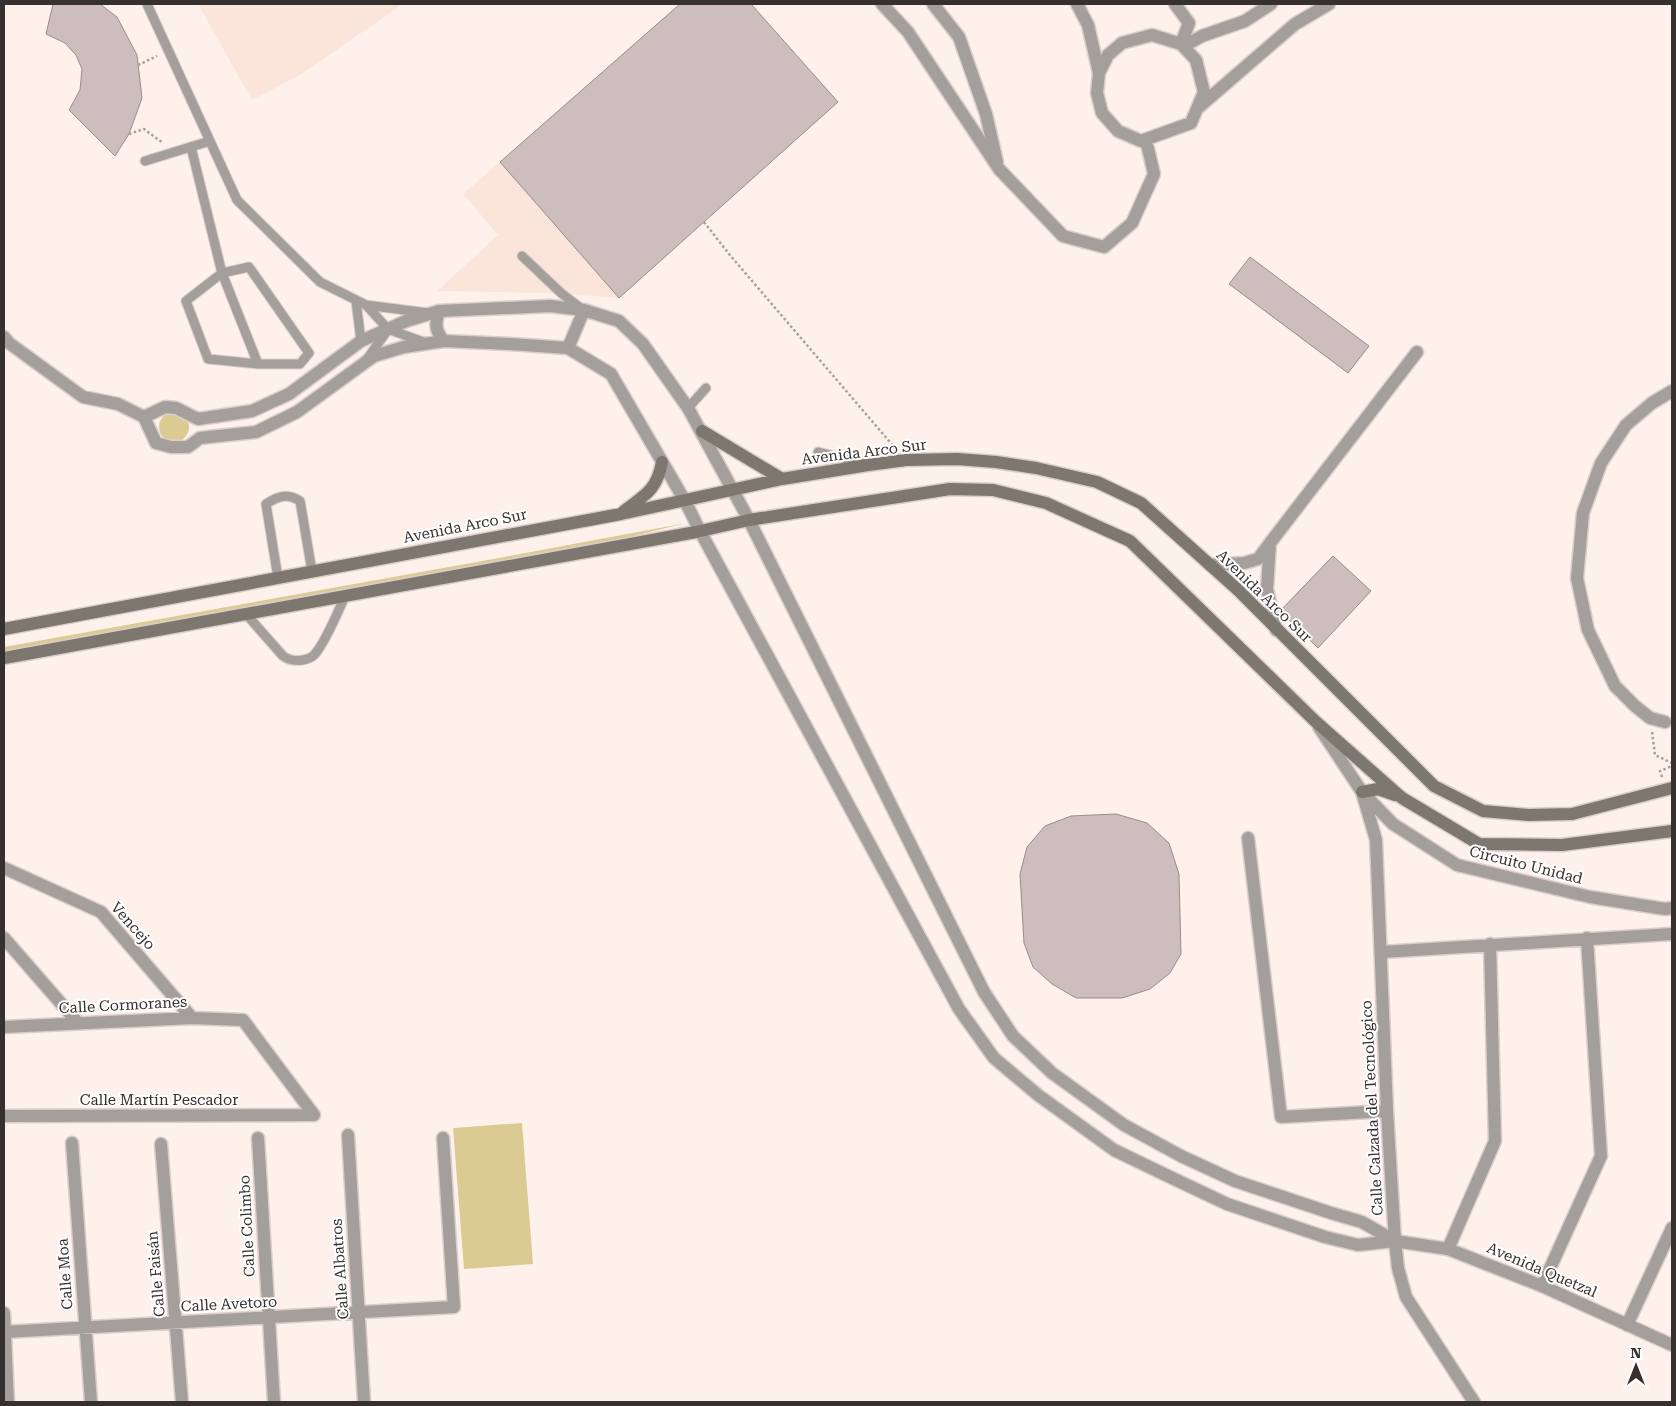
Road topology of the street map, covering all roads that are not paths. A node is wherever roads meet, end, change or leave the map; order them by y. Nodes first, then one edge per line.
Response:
1 (147, 4) edge
2 (882, 4) edge
3 (933, 4) edge
4 (1077, 4) edge
5 (1175, 4) edge
6 (1272, 4) edge
7 (1330, 4) edge
8 (1183, 45) junction
9 (1099, 73) junction
10 (1198, 108) junction
11 (1146, 140) junction
12 (210, 141) junction
13 (191, 147) junction
14 (145, 161) dead end
15 (999, 169) junction
16 (522, 256) dead end
17 (222, 272) junction
18 (356, 301) junction
19 (366, 305) junction
20 (584, 310) junction
21 (435, 312) junction
22 (388, 328) junction
23 (4, 337) edge
24 (361, 341) junction
25 (444, 341) junction
26 (427, 344) junction
27 (568, 348) junction
28 (1416, 352) dead end
29 (258, 364) junction
30 (364, 364) junction
31 (706, 388) dead end
32 (1672, 391) edge
33 (688, 408) junction
34 (144, 416) junction
35 (198, 419) junction
36 (702, 432) junction
37 (200, 438) junction
38 (818, 452) dead end
39 (662, 462) junction
40 (868, 465) junction
41 (782, 479) junction
42 (734, 490) junction
43 (685, 501) junction
44 (620, 514) junction
45 (749, 520) junction
46 (700, 531) junction
47 (1270, 544) junction
48 (1210, 565) junction
49 (312, 571) junction
50 (278, 578) junction
51 (346, 596) junction
52 (246, 614) junction
53 (4, 629) edge
54 (1276, 630) junction
55 (4, 658) edge
56 (1315, 721) junction
57 (1665, 722) dead end
58 (1670, 782) edge
59 (1362, 792) junction
60 (1402, 798) junction
61 (1672, 831) edge
62 (1248, 838) dead end
63 (4, 868) edge
64 (1672, 908) edge
65 (1672, 934) edge
66 (4, 938) edge
67 (1587, 938) junction
68 (1490, 944) junction
69 (1382, 952) junction
70 (192, 1018) junction
71 (78, 1023) junction
72 (4, 1027) edge
73 (1387, 1111) junction
74 (314, 1115) joint
75 (4, 1116) edge
76 (348, 1135) dead end
77 (258, 1138) dead end
78 (443, 1138) dead end
79 (72, 1143) dead end
80 (161, 1144) dead end
81 (1672, 1228) edge
82 (1394, 1241) junction
83 (1448, 1249) junction
84 (1542, 1286) junction
85 (4, 1313) edge
86 (359, 1313) junction
87 (269, 1318) junction
88 (176, 1323) junction
89 (1628, 1325) junction
90 (85, 1329) junction
91 (4, 1332) edge
92 (1672, 1345) edge
93 (8, 1402) edge
94 (91, 1402) edge
95 (182, 1402) edge
96 (274, 1402) edge
97 (364, 1402) edge
98 (1474, 1402) edge

1 - 12 lane
2 - 15 street
3 - 15 street
4 - 9 street
5 - 8 street
6 - 8 street
7 - 10 street
8 - 9 street
8 - 10 street
9 - 11 street
10 - 11 street
11 - 15 street
12 - 13 lane
12 - 18 lane
13 - 14 lane
13 - 17 lane
16 - 20 lane
17 - 29 lane
17 - 29 lane
17 - 29 lane
18 - 19 lane
18 - 24 lane
19 - 21 lane
19 - 22 lane
20 - 21 street
20 - 27 street
20 - 33 street
21 - 22 street
21 - 25 street
22 - 24 street
22 - 26 lane
22 - 30 lane
23 - 34 street
24 - 35 street
25 - 26 street
25 - 27 street
26 - 30 street
27 - 39 street
28 - 47 street
30 - 37 street
31 - 33 lane
32 - 57 street
33 - 36 street
34 - 35 street
34 - 37 street
35 - 37 street
36 - 41 main road
36 - 42 street
38 - 40 lane
39 - 43 street
39 - 44 main road
40 - 41 main road, Avenida Arco Sur
40 - 48 main road, Avenida Arco Sur
41 - 42 main road, Avenida Arco Sur
42 - 43 main road, Avenida Arco Sur
42 - 45 street
43 - 44 main road, Avenida Arco Sur
43 - 46 street
44 - 49 main road, Avenida Arco Sur
45 - 46 main road
45 - 56 main road
45 - 82 street
46 - 51 main road
46 - 82 street
47 - 48 street
47 - 54 street
48 - 54 main road, Avenida Arco Sur
49 - 50 main road, Avenida Arco Sur
49 - 50 lane
50 - 53 main road, Avenida Arco Sur
51 - 52 main road
51 - 52 lane
52 - 55 main road
54 - 58 main road, Avenida Arco Sur
56 - 59 street, Circuito Unidad
56 - 60 main road
59 - 60 main road
59 - 64 street, Circuito Unidad
59 - 69 street, Calle Calzada del Tecnológico
60 - 61 main road
62 - 73 street
63 - 70 street, Vencejo
65 - 67 street
66 - 71 street
67 - 68 street
67 - 84 street
68 - 69 street
68 - 83 street
69 - 73 street, Calle Calzada del Tecnológico
70 - 71 street, Calle Cormoranes
70 - 74 street, Calle Cormoranes
71 - 72 street, Calle Cormoranes
73 - 82 street, Calle Calzada del Tecnológico
74 - 75 street, Calle Martín Pescador
76 - 86 street, Calle Albatros
77 - 87 street, Calle Colimbo
78 - 86 street, Calle Avetoro
79 - 90 street, Calle Moa
80 - 88 street, Calle Faisán
81 - 89 street
82 - 83 street, Avenida Quetzal
82 - 98 street, Calle Calzada del Tecnológico
83 - 84 street, Avenida Quetzal
84 - 89 street, Avenida Quetzal
85 - 91 street
86 - 87 street, Calle Avetoro
86 - 97 street, Calle Albatros
87 - 88 street, Calle Avetoro
87 - 96 street, Calle Colimbo
88 - 90 street, Calle Avetoro
88 - 95 street, Calle Faisán
89 - 92 street, Avenida Quetzal
90 - 91 street, Calle Avetoro
90 - 94 street, Calle Moa
91 - 93 street

